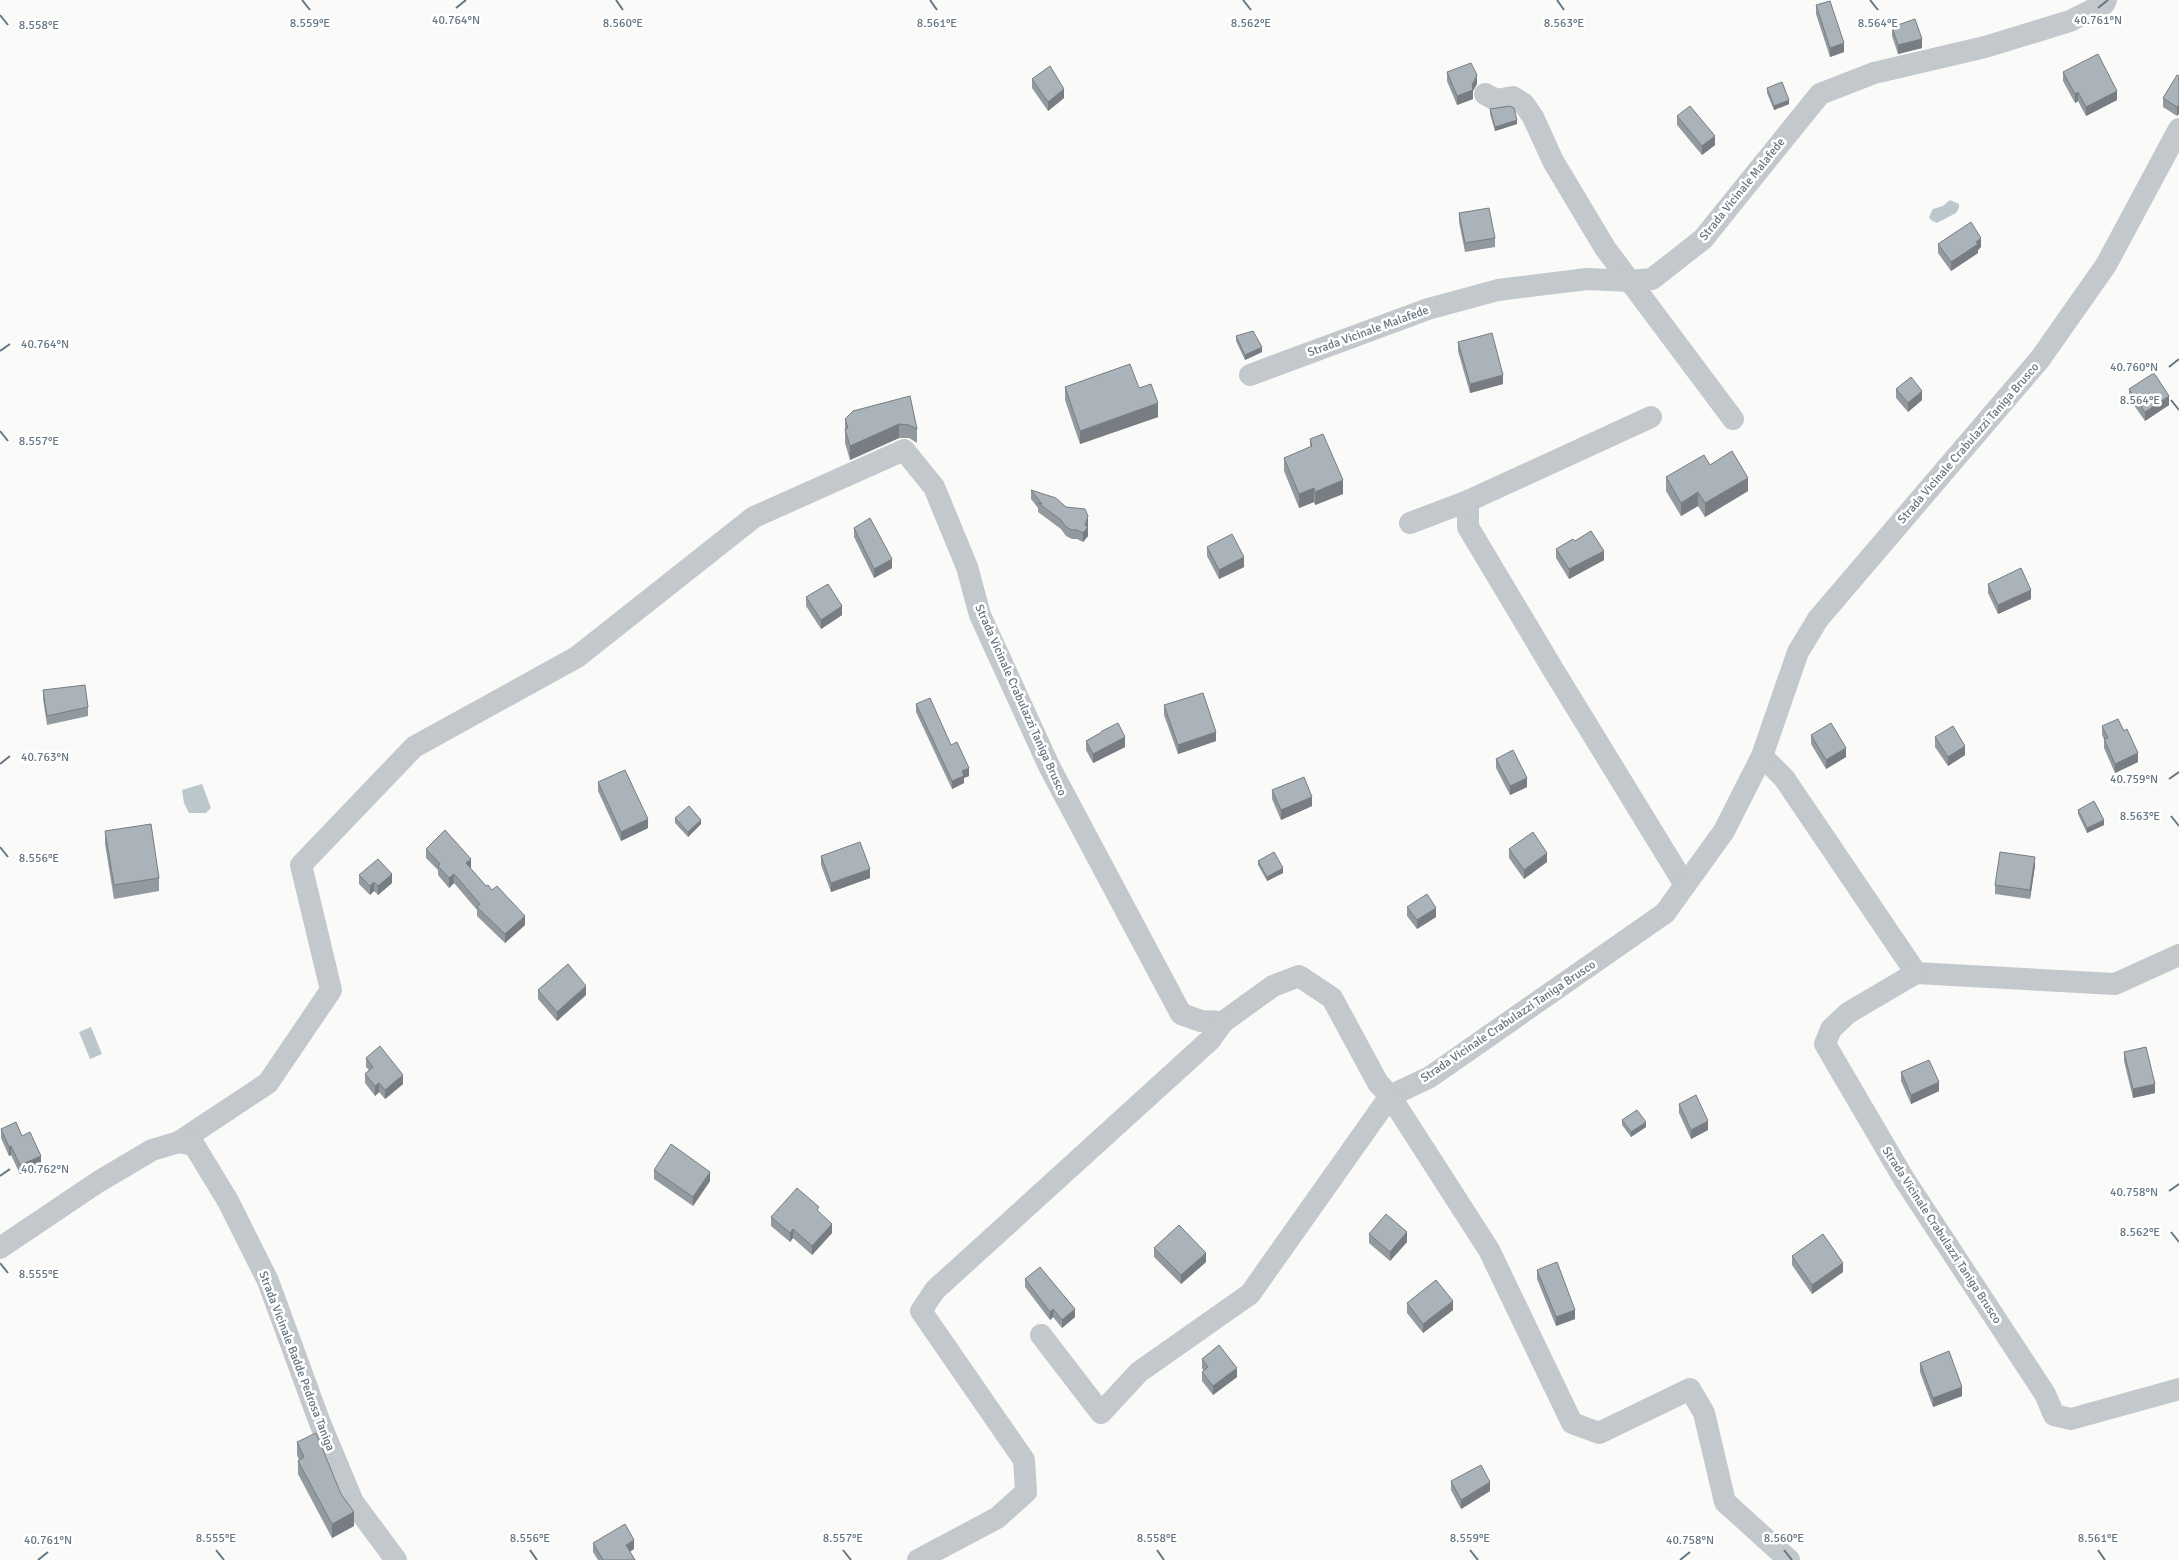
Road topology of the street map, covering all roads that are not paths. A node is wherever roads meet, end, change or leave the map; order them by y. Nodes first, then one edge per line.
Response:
1 (2106, 0) edge
2 (1486, 94) dead end
3 (2179, 129) edge
4 (1630, 281) junction
5 (1250, 375) dead end
6 (1651, 417) dead end
7 (1733, 419) dead end
8 (1468, 501) junction
9 (1410, 523) dead end
10 (1762, 756) junction
11 (1685, 885) junction
12 (2179, 955) edge
13 (1916, 973) junction
14 (1223, 1022) junction
15 (1390, 1096) junction
16 (179, 1142) junction
17 (0, 1248) edge
18 (1041, 1335) dead end
19 (2179, 1388) edge
20 (396, 1560) edge
21 (918, 1560) edge
22 (1789, 1560) edge

1 - 4 street, Strada Vicinale Malafede
2 - 4 street
3 - 10 street, Strada Vicinale Crabulazzi Taniga Brusco
4 - 5 street, Strada Vicinale Malafede
4 - 7 street
6 - 8 street
8 - 9 street
8 - 11 street
10 - 11 street, Strada Vicinale Crabulazzi Taniga Brusco
10 - 13 street
11 - 15 street, Strada Vicinale Crabulazzi Taniga Brusco
12 - 13 street
13 - 19 street, Strada Vicinale Crabulazzi Taniga Brusco
14 - 15 street
14 - 16 street, Strada Vicinale Crabulazzi Taniga Brusco
14 - 21 street
15 - 18 street
15 - 22 street
16 - 17 street
16 - 20 street, Strada Vicinale Badde Pedrosa Taniga

